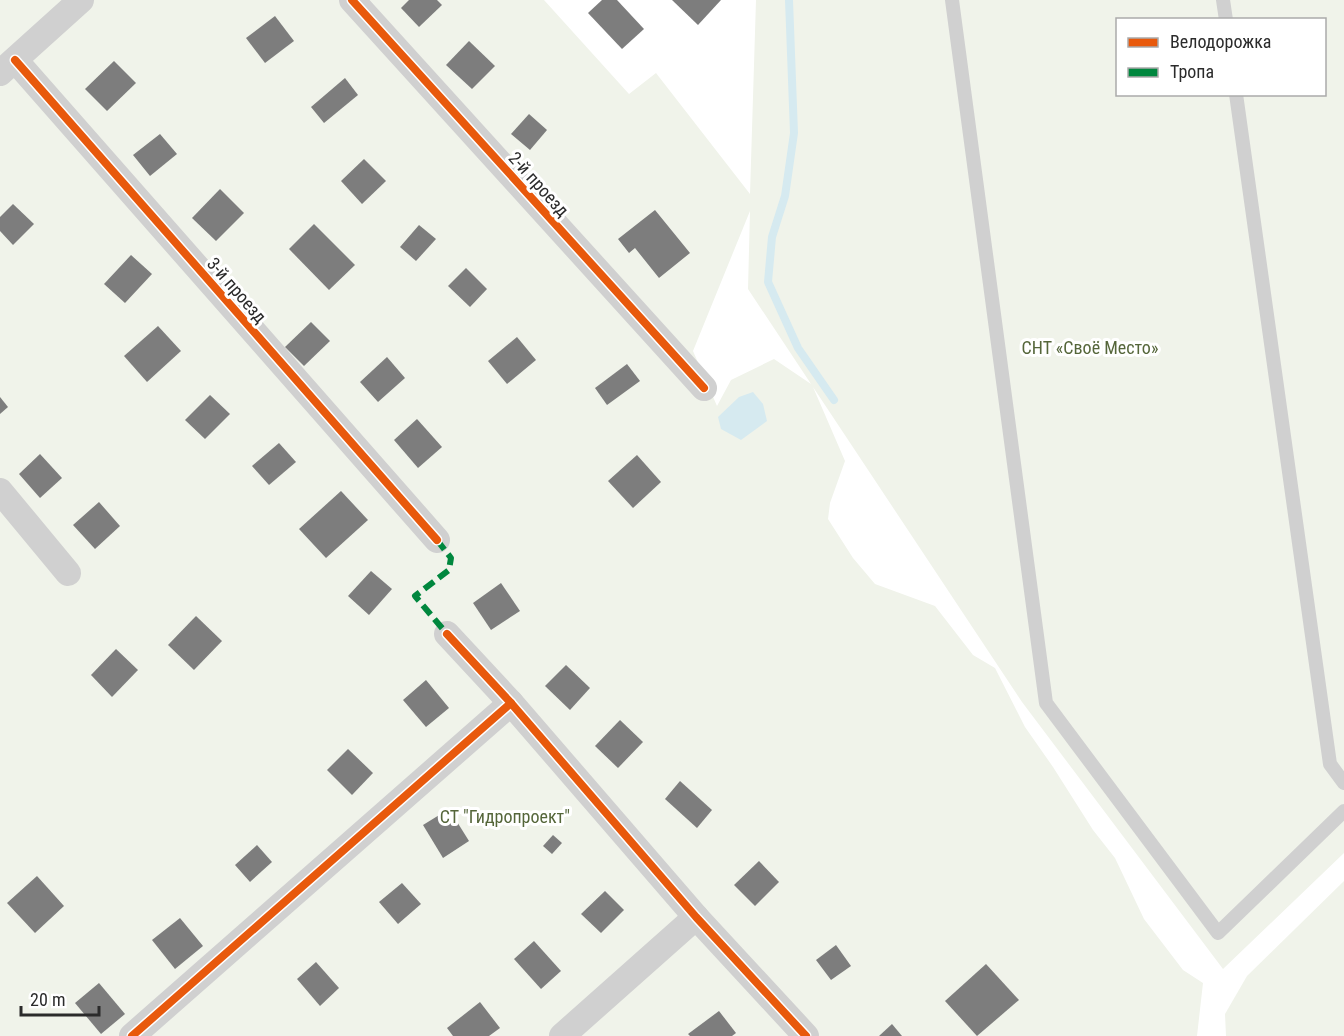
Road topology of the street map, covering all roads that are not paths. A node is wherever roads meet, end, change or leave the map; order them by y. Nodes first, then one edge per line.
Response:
1 (81, 0) edge
2 (352, 0) edge
3 (952, 0) edge
4 (1223, 0) edge
5 (1226, 18) edge
6 (8, 66) edge
7 (1236, 96) edge
8 (704, 387) dead end
9 (0, 491) edge
10 (436, 540) dead end
11 (68, 573) dead end
12 (447, 634) dead end
13 (511, 703) junction
14 (1344, 783) edge
15 (1344, 811) edge
16 (696, 917) junction
17 (132, 1036) edge
18 (562, 1036) edge
19 (806, 1036) edge

1 - 6 street
2 - 8 street, 2-й проезд
3 - 15 lane
4 - 5 lane
6 - 10 street, 3-й проезд
7 - 14 lane
9 - 11 street
12 - 13 street
13 - 16 street
13 - 17 street
16 - 18 street
16 - 19 street

